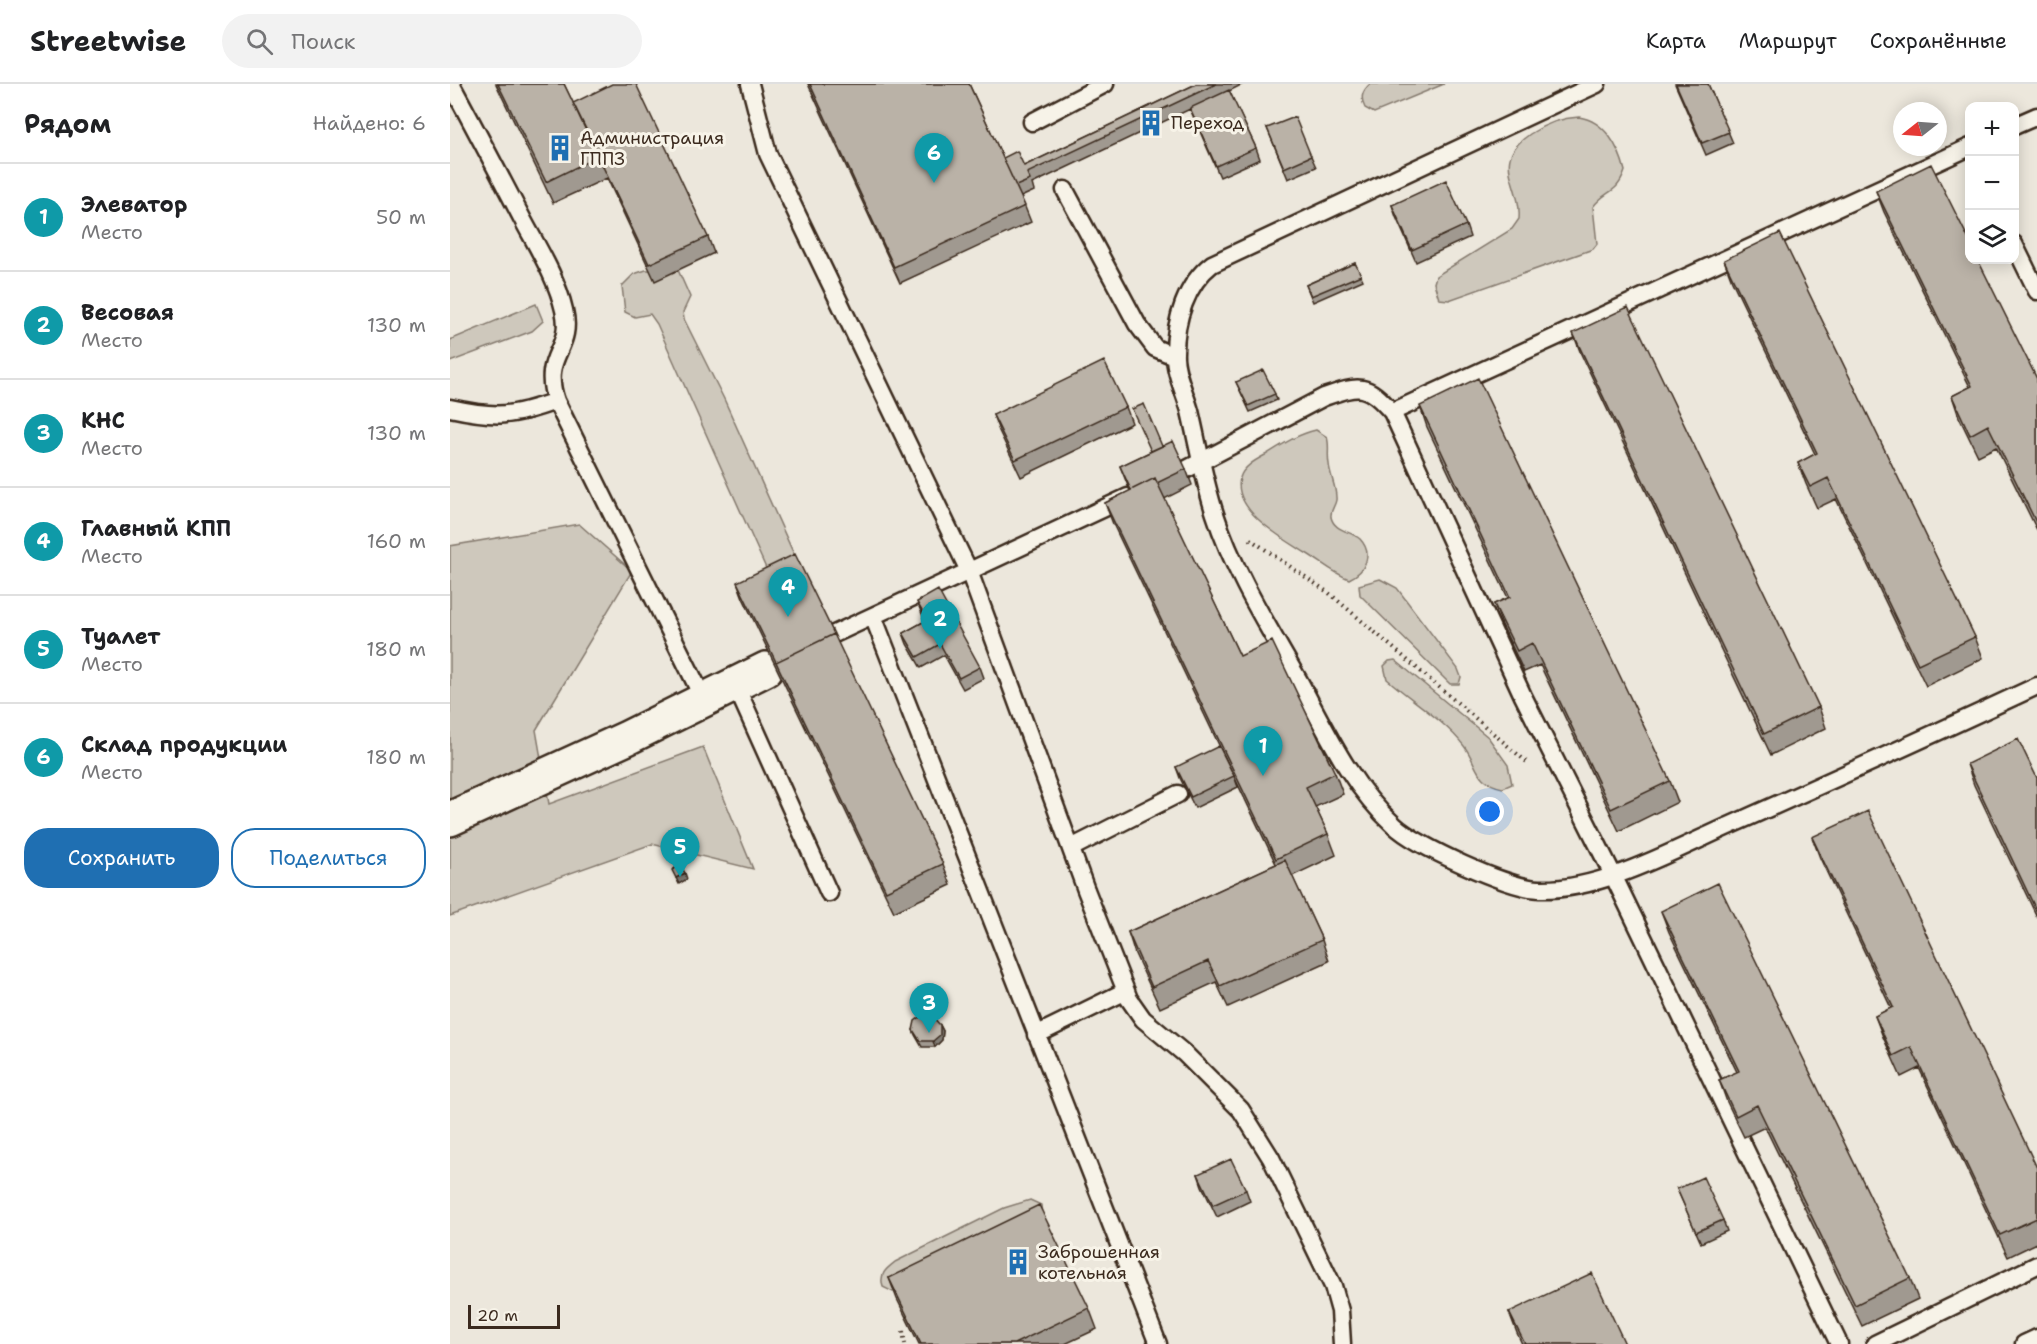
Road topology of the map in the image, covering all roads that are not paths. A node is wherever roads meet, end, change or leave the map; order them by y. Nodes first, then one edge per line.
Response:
1 (451, 84) edge
2 (750, 84) edge
3 (1105, 84) edge
4 (1597, 84) edge
5 (2037, 116) edge
6 (1032, 122) dead end
7 (2019, 124) edge
8 (1965, 150) edge
9 (1065, 190) dead end
10 (2019, 254) edge
11 (2037, 291) edge
12 (1174, 356) junction
13 (556, 401) junction
14 (450, 408) edge
15 (1392, 412) junction
16 (1202, 460) junction
17 (1185, 470) edge
18 (1132, 495) edge
19 (969, 571) junction
20 (873, 616) junction
21 (832, 635) edge
22 (766, 669) edge
23 (735, 684) junction
24 (2037, 686) edge
25 (704, 700) junction
26 (1178, 794) dead end
27 (450, 819) edge
28 (1071, 848) junction
29 (1613, 875) junction
30 (829, 893) dead end
31 (1126, 991) junction
32 (1036, 1035) junction
33 (2037, 1265) edge
34 (2037, 1338) edge
35 (1158, 1344) edge
36 (1342, 1344) edge
37 (1839, 1344) edge
38 (1875, 1344) edge
39 (2024, 1344) edge

1 - 13 lane
2 - 19 lane
3 - 6 lane
4 - 12 lane
5 - 7 lane
8 - 15 lane
9 - 12 lane
10 - 11 lane
12 - 16 lane
13 - 14 lane
13 - 25 lane
15 - 16 lane
15 - 29 lane
16 - 17 lane
16 - 29 lane
18 - 19 lane
19 - 20 lane
19 - 28 lane
20 - 21 lane
20 - 32 lane
22 - 23 street
23 - 25 street
23 - 30 lane
24 - 29 lane
25 - 27 street
26 - 28 lane
28 - 31 lane
29 - 37 lane
31 - 32 lane
31 - 36 lane
32 - 35 lane
33 - 38 lane
34 - 39 lane

